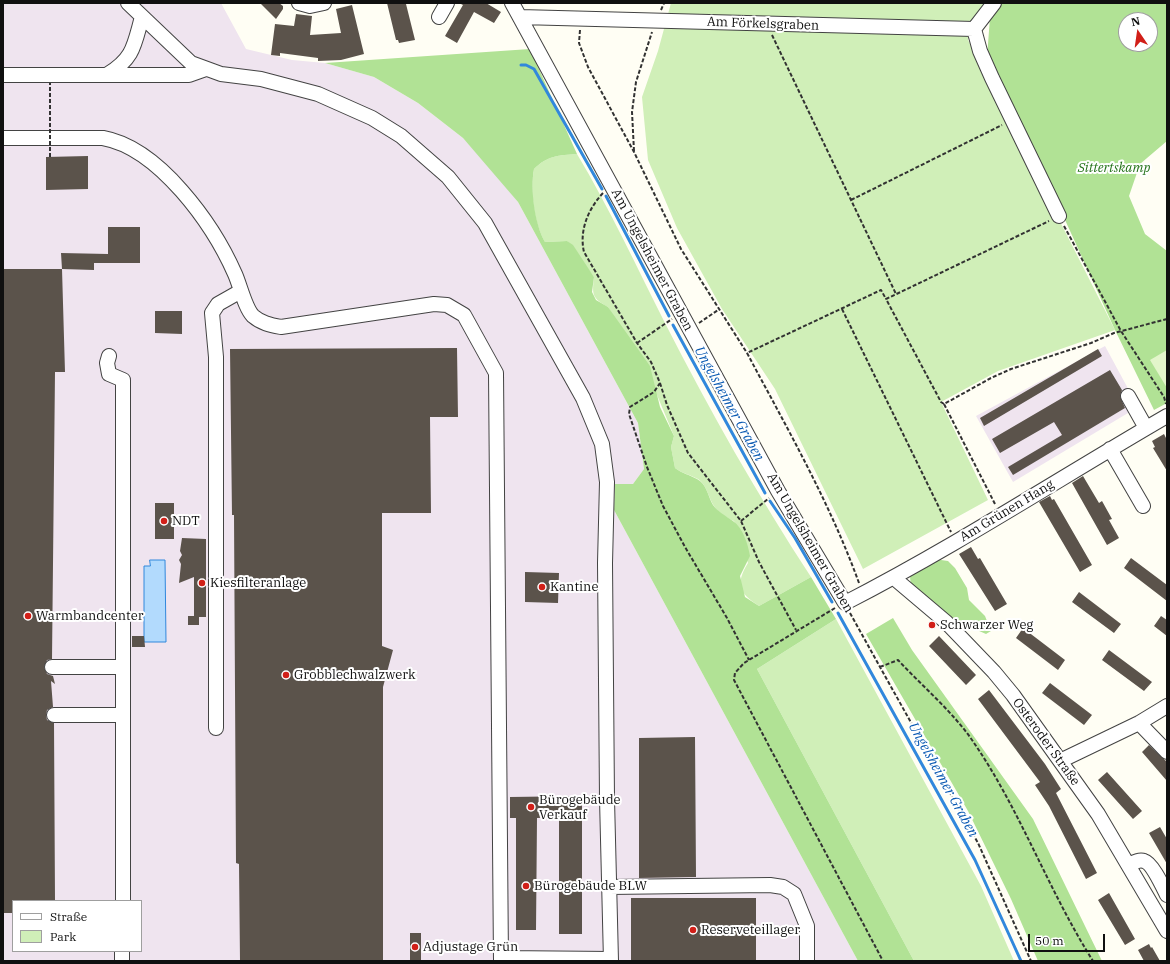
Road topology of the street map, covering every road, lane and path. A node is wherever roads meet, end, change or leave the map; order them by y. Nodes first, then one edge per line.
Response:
1 (128, 3) edge
2 (299, 3) edge
3 (324, 3) edge
4 (447, 3) edge
5 (512, 3) edge
6 (994, 3) edge
7 (142, 17) junction
8 (439, 17) dead end
9 (520, 17) junction
10 (579, 18) junction
11 (656, 21) junction
12 (766, 23) junction
13 (974, 29) junction
14 (206, 69) junction
15 (3, 74) edge
16 (108, 75) junction
17 (50, 82) dead end
18 (1012, 120) junction
19 (3, 138) edge
20 (634, 152) junction
21 (50, 157) dead end
22 (613, 186) junction
23 (851, 200) junction
24 (1059, 216) junction
25 (241, 291) junction
26 (896, 294) junction
27 (886, 299) junction
28 (842, 309) junction
29 (718, 310) junction
30 (681, 314) junction
31 (1167, 319) edge
32 (690, 330) junction
33 (1121, 331) junction
34 (636, 343) junction
35 (747, 353) junction
36 (109, 356) dead end
37 (660, 382) junction
38 (1128, 396) dead end
39 (944, 404) junction
40 (1167, 408) edge
41 (1167, 416) edge
42 (1146, 428) junction
43 (1110, 449) junction
44 (778, 491) junction
45 (1143, 506) dead end
46 (1001, 516) junction
47 (741, 521) junction
48 (956, 542) junction
49 (894, 578) junction
50 (863, 594) junction
51 (845, 603) junction
52 (796, 631) junction
53 (748, 660) junction
54 (52, 667) dead end
55 (122, 667) junction
56 (880, 667) junction
57 (1167, 706) edge
58 (54, 715) dead end
59 (122, 715) junction
60 (1139, 723) junction
61 (216, 728) dead end
62 (1167, 752) edge
63 (1060, 761) junction
64 (1129, 865) junction
65 (609, 887) junction
66 (1167, 895) edge
67 (123, 900) edge
68 (1162, 910) edge
69 (1167, 931) edge
70 (501, 960) edge
71 (611, 960) edge
72 (807, 961) edge
73 (883, 961) edge
74 (1031, 961) edge
75 (1093, 961) edge

1 - 7 street
2 - 3 street
4 - 8 street
5 - 9 street, Am Ungelsheimer Graben
6 - 13 street
7 - 14 street
7 - 16 street
9 - 10 street, Am Förkelsgraben
9 - 22 street, Am Ungelsheimer Graben
10 - 11 street, Am Förkelsgraben
10 - 20 path
11 - 12 street, Am Förkelsgraben
11 - 20 path
12 - 13 street, Am Förkelsgraben
12 - 23 path
13 - 18 street
14 - 16 street
14 - 65 street
15 - 16 street
17 - 21 path, bridge
18 - 23 path
18 - 24 street
19 - 25 street
20 - 29 path
22 - 30 street, Am Ungelsheimer Graben
22 - 34 path
23 - 26 path
24 - 26 path
24 - 33 path
25 - 61 street
25 - 70 street
26 - 27 path
27 - 28 path
27 - 39 path
28 - 35 path
28 - 48 path
29 - 32 path
29 - 35 path
30 - 32 street, Am Ungelsheimer Graben
30 - 34 path
31 - 33 path
32 - 44 street, Am Ungelsheimer Graben
33 - 39 path
33 - 40 path
34 - 37 path
35 - 50 path
36 - 55 street
37 - 47 path
37 - 53 path
38 - 42 street
39 - 46 path
41 - 42 street, Am Grünen Hang
42 - 43 street, Am Grünen Hang
43 - 45 street
43 - 46 street, Am Grünen Hang
44 - 47 path
44 - 51 street, Am Ungelsheimer Graben
46 - 48 street, Am Grünen Hang
47 - 52 path
48 - 49 street, Am Grünen Hang
49 - 50 street, Am Grünen Hang
49 - 63 street, Osteroder Straße
50 - 51 street, Am Grünen Hang
51 - 52 path
51 - 56 path, Am Ungelsheimer Graben
52 - 53 path
53 - 73 path
54 - 55 street
55 - 59 street
56 - 74 path, Am Ungelsheimer Graben
56 - 75 path
57 - 60 street
58 - 59 street
59 - 67 street
60 - 62 street
60 - 63 street
63 - 64 street, Osteroder Straße
64 - 66 street
64 - 68 street, Osteroder Straße
65 - 71 street
65 - 72 street
68 - 69 street, Osteroder Straße
70 - 71 street

